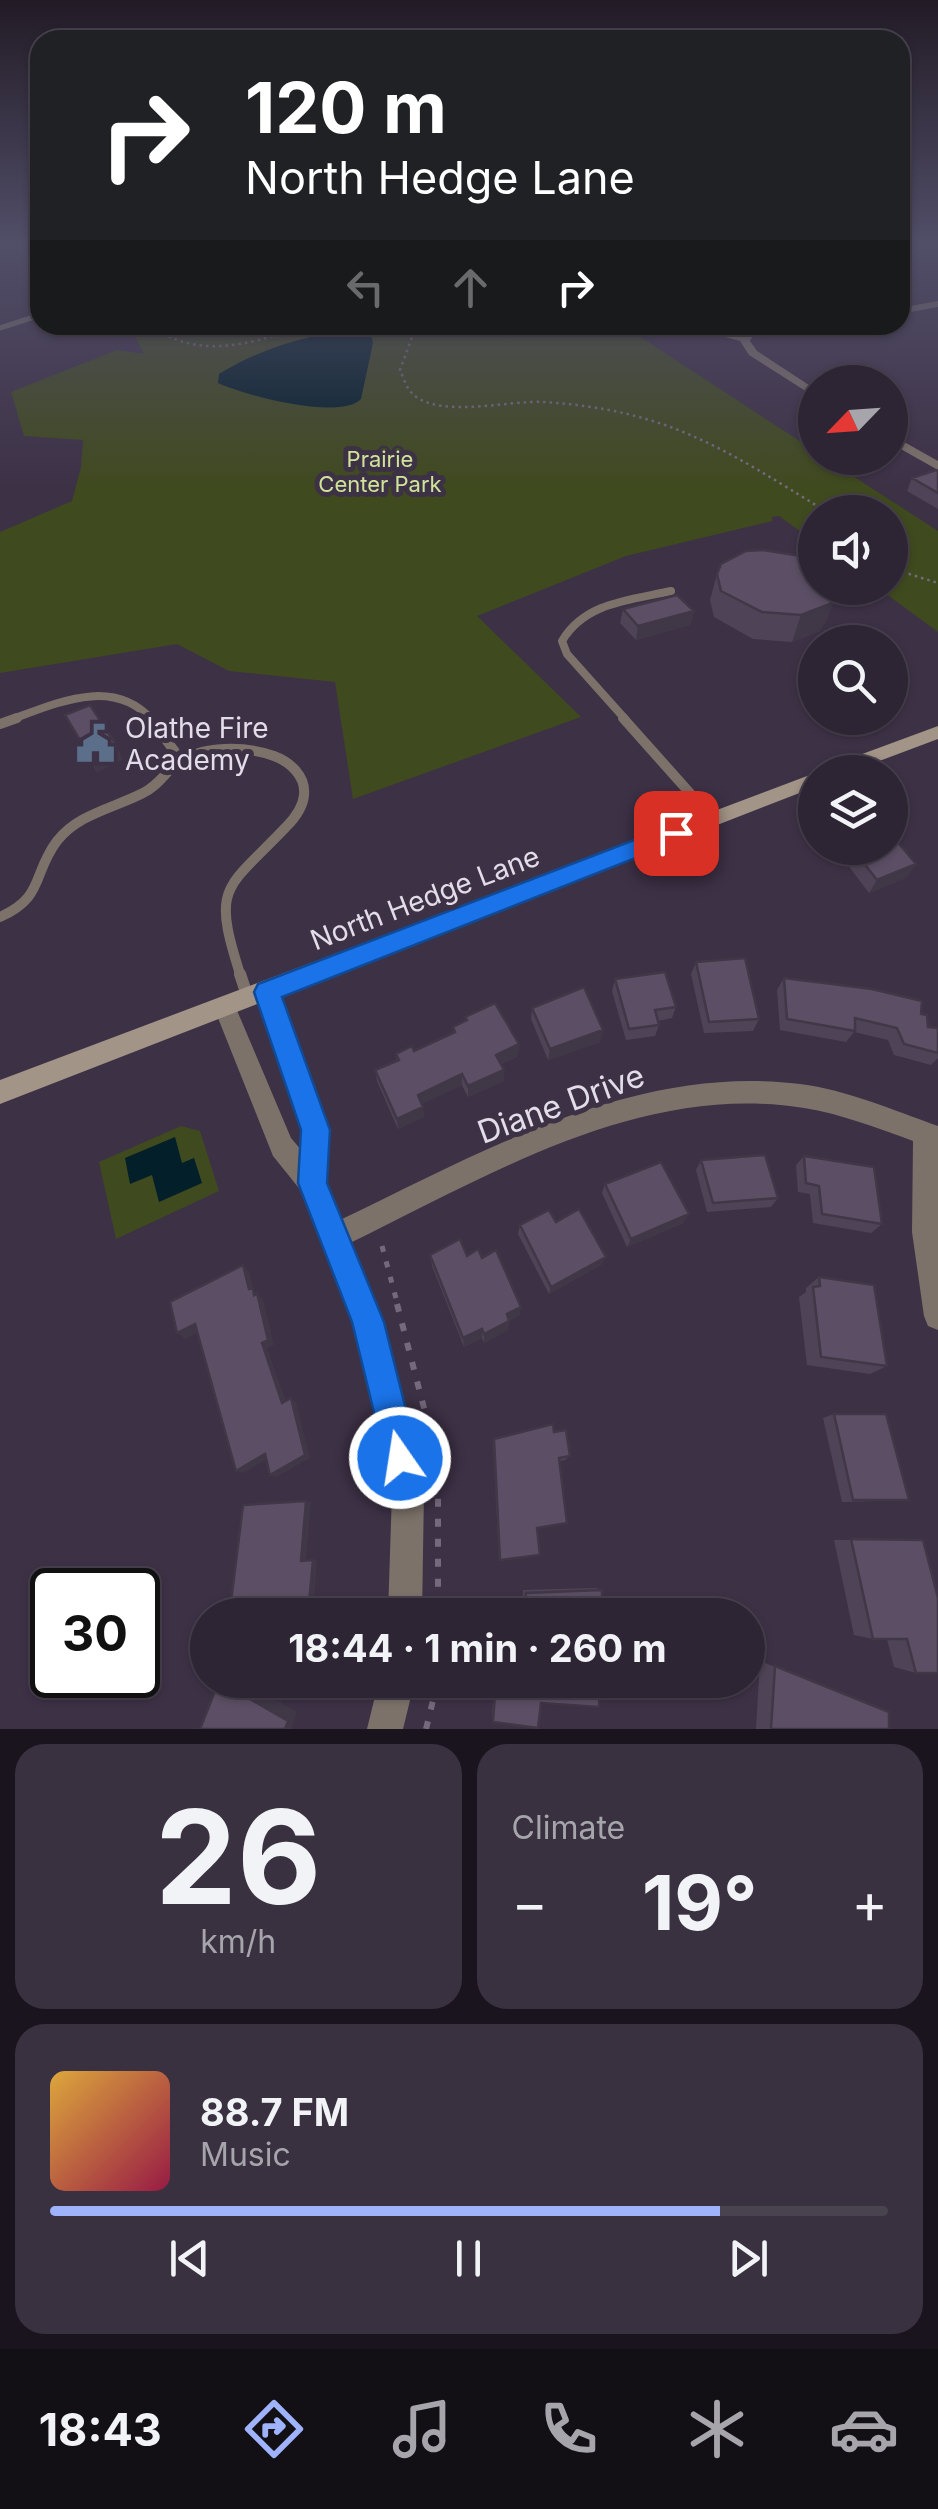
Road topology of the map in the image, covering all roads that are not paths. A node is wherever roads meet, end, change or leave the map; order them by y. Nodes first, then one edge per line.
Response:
1 (748, 335) edge
2 (798, 383) edge
3 (908, 447) edge
4 (935, 461) edge
5 (671, 591) dead end
6 (0, 724) edge
7 (938, 732) edge
8 (878, 755) edge
9 (181, 760) junction
10 (798, 786) edge
11 (713, 819) junction
12 (0, 917) edge
13 (247, 999) junction
14 (0, 1092) edge
15 (932, 1136) edge
16 (312, 1183) junction
17 (334, 1237) junction
18 (938, 1316) edge
19 (405, 1598) edge
20 (393, 1698) edge
21 (385, 1729) edge

1 - 2 street
3 - 4 street
5 - 11 lane
6 - 9 lane
7 - 8 street
9 - 12 lane
9 - 13 lane
10 - 11 street, North Hedge Lane
11 - 13 street, North Hedge Lane
13 - 14 street, North Hedge Lane
13 - 16 street
13 - 16 street
15 - 17 street, Diane Drive
15 - 18 street
16 - 17 street
17 - 19 street
20 - 21 street

